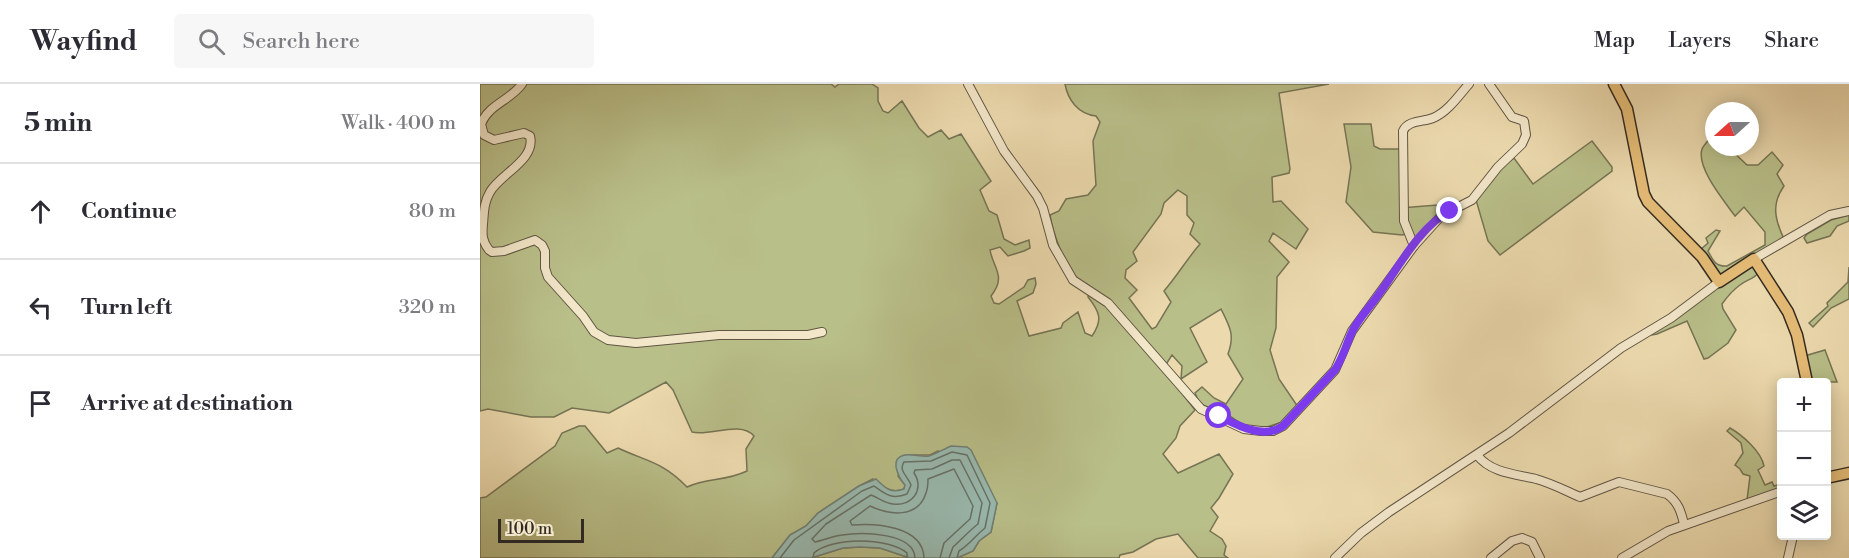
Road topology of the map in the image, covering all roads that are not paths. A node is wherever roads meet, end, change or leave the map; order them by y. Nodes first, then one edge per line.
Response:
1 (522, 84) edge
2 (968, 84) edge
3 (1469, 84) edge
4 (1489, 84) edge
5 (1614, 84) edge
6 (1849, 211) edge
7 (1414, 246) junction
8 (1754, 259) junction
9 (1719, 282) junction
10 (822, 332) dead end
11 (1806, 378) edge
12 (1477, 454) junction
13 (1849, 473) edge
14 (1831, 477) edge
15 (1777, 493) edge
16 (1684, 524) junction
17 (1792, 540) edge
18 (1335, 558) edge
19 (1491, 558) edge
20 (1540, 558) edge
21 (1622, 558) edge
22 (1788, 558) edge

1 - 10 street
2 - 7 street
3 - 7 street
4 - 7 street
5 - 9 main road
6 - 8 street
8 - 9 main road
8 - 11 main road
9 - 12 street
12 - 16 street
12 - 18 street
13 - 14 main road
15 - 16 street
16 - 21 street
17 - 22 street
19 - 20 street

